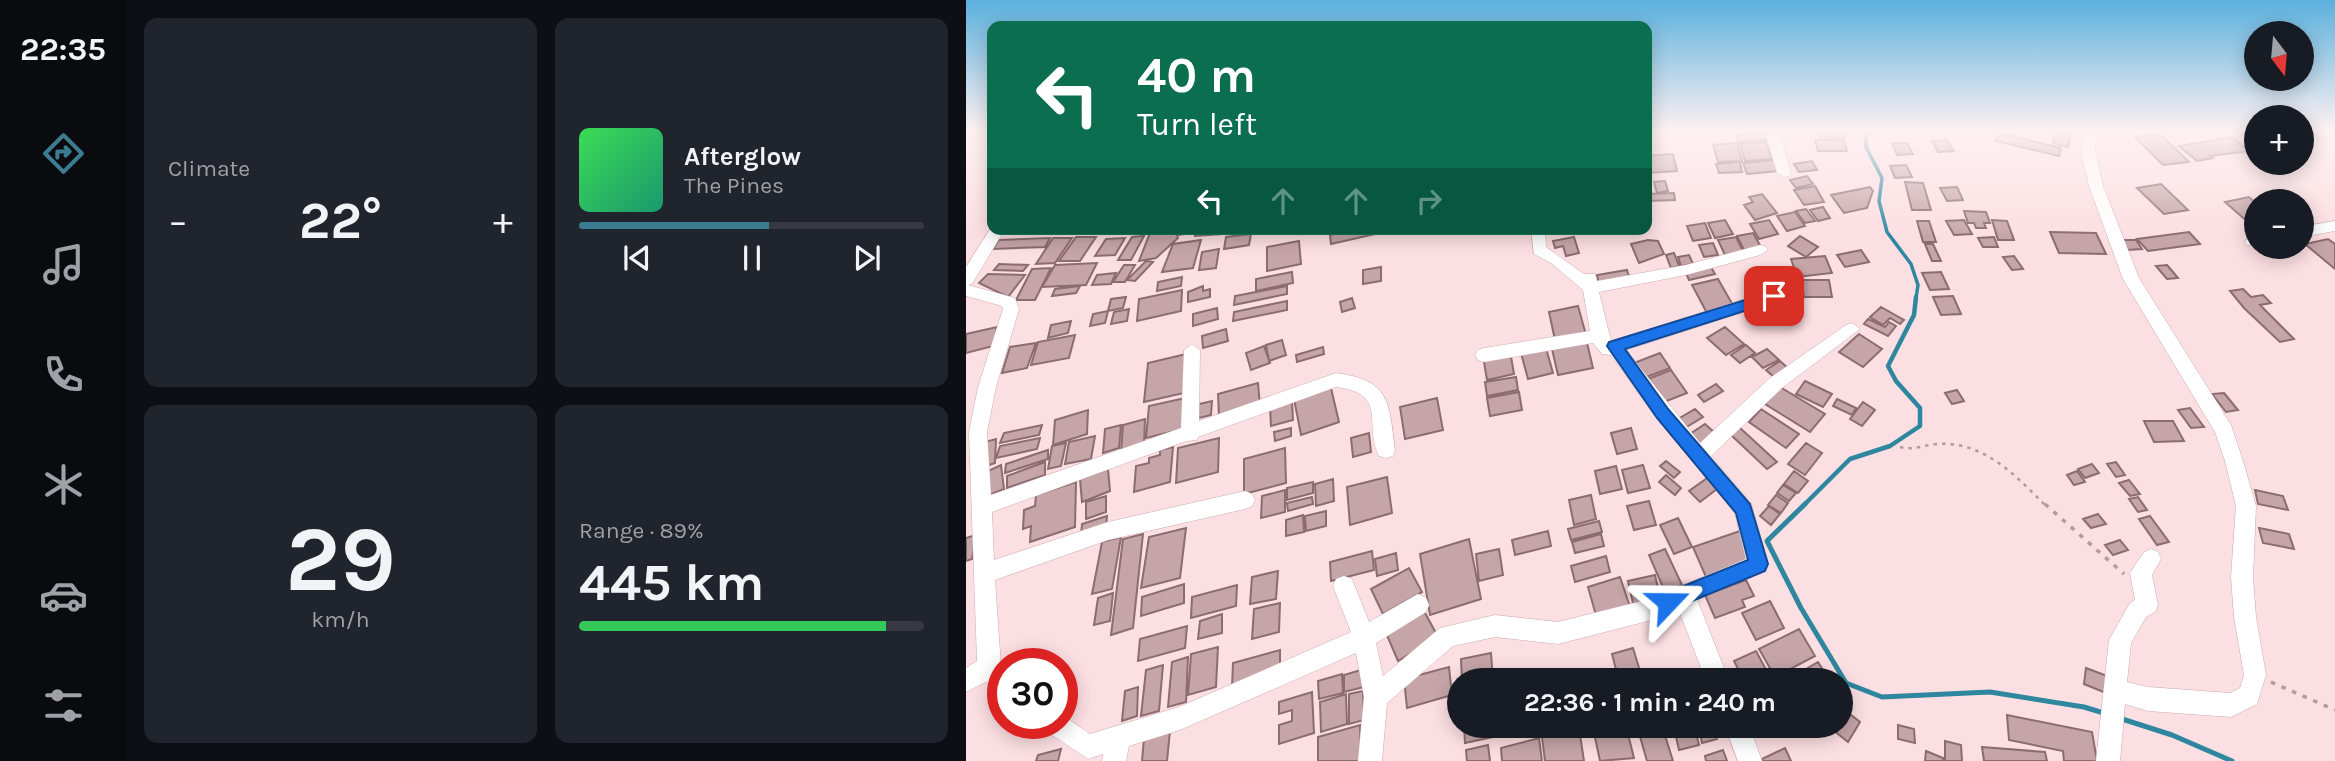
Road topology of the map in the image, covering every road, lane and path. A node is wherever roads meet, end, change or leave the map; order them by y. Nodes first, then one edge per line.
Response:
1 (1782, 166) edge
2 (2091, 166) edge
3 (1784, 173) dead end
4 (2335, 226) edge
5 (2314, 230) edge
6 (994, 235) edge
7 (1538, 235) edge
8 (1760, 250) dead end
9 (966, 280) edge
10 (1590, 283) junction
11 (966, 290) edge
12 (1774, 296) dead end
13 (1852, 329) dead end
14 (1607, 341) junction
15 (1192, 350) dead end
16 (1484, 355) dead end
17 (1190, 435) junction
18 (1900, 447) dead end
19 (1387, 450) dead end
20 (1699, 456) junction
21 (1245, 500) dead end
22 (982, 507) junction
23 (2151, 559) dead end
24 (984, 574) junction
25 (1344, 586) dead end
26 (2145, 592) junction
27 (1684, 594) junction
28 (1419, 605) dead end
29 (1364, 638) junction
30 (993, 648) edge
31 (1713, 668) edge
32 (2255, 675) junction
33 (987, 677) edge
34 (966, 681) edge
35 (2115, 690) junction
36 (1376, 697) junction
37 (2335, 710) edge
38 (1741, 738) edge
39 (1077, 739) edge
40 (1116, 749) edge
41 (2108, 756) edge
42 (1370, 761) edge
43 (1750, 761) edge

1 - 3 street
2 - 32 street
4 - 5 street
6 - 9 street
7 - 10 street
8 - 10 street
10 - 14 street
11 - 22 street
12 - 14 street
13 - 20 street
14 - 16 street
14 - 20 street
15 - 17 street
17 - 19 street
17 - 22 street
18 - 26 path
20 - 27 street
21 - 24 street
22 - 24 street
23 - 26 street
24 - 30 street
25 - 29 street
26 - 35 street
27 - 31 street
27 - 36 street
28 - 29 street
29 - 36 street
29 - 40 street
32 - 35 street
32 - 37 path
33 - 34 street
35 - 41 street
36 - 42 street
38 - 43 street
39 - 40 street

